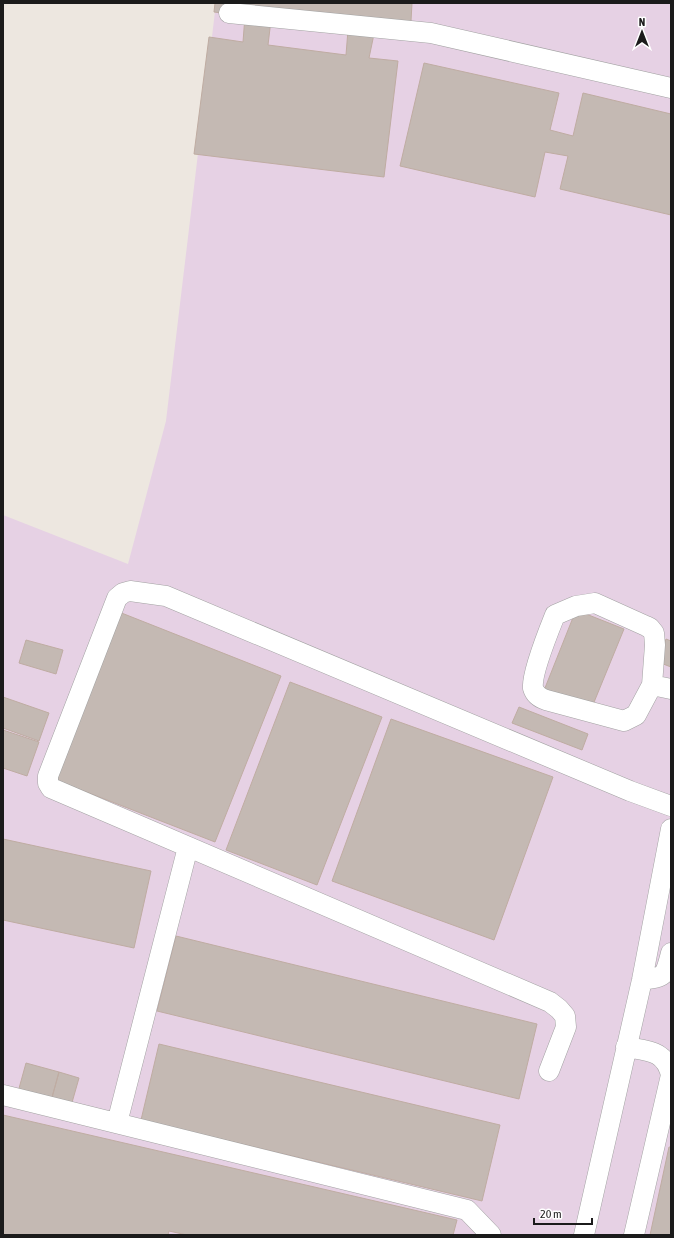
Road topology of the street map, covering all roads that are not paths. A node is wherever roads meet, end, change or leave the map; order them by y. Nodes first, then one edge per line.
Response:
1 (229, 13) dead end
2 (671, 88) edge
3 (652, 685) junction
4 (671, 689) edge
5 (671, 806) edge
6 (671, 829) edge
7 (188, 847) junction
8 (671, 953) edge
9 (642, 980) junction
10 (626, 1047) junction
11 (549, 1071) dead end
12 (671, 1075) edge
13 (3, 1095) edge
14 (117, 1123) junction
15 (491, 1235) edge
16 (584, 1235) edge
17 (634, 1235) edge

1 - 2 street
3 - 3 street
3 - 4 street
5 - 7 street
6 - 9 street
7 - 11 street
7 - 14 street
8 - 9 street
9 - 10 street
10 - 12 street
10 - 16 street
12 - 17 street
13 - 14 street
14 - 15 street

